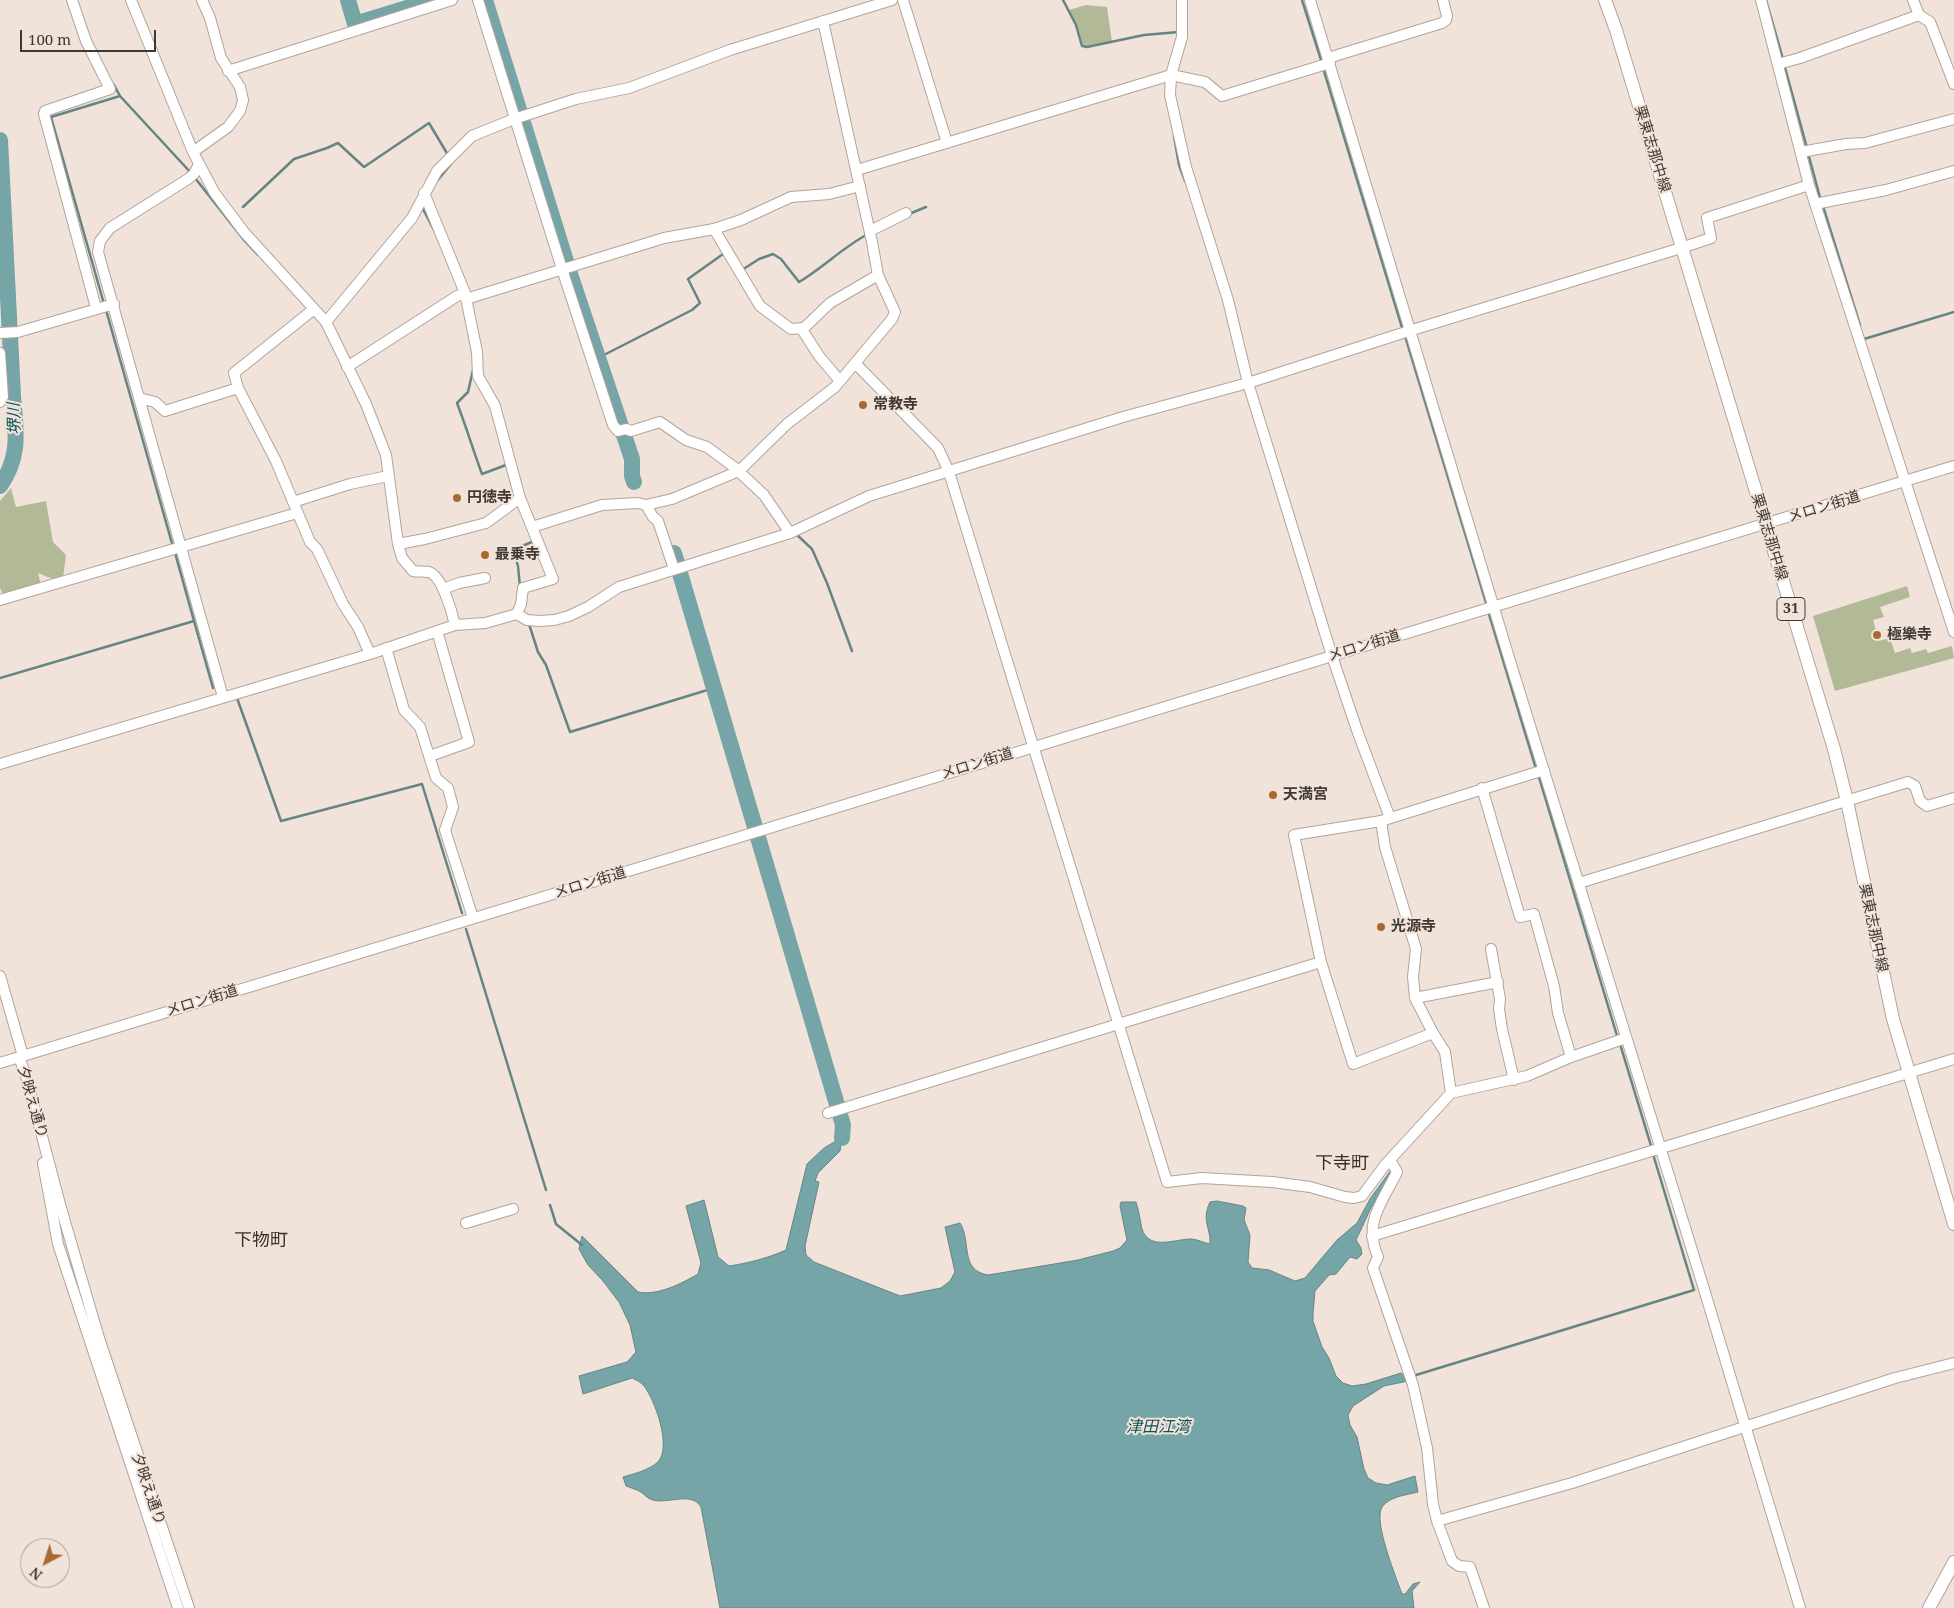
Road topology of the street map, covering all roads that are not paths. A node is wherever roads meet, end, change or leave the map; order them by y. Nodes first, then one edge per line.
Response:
1 (72, 0) edge
2 (131, 0) edge
3 (202, 0) edge
4 (452, 0) edge
5 (478, 0) edge
6 (892, 0) edge
7 (902, 0) edge
8 (1182, 0) edge
9 (1310, 0) edge
10 (1443, 0) edge
11 (1605, 0) edge
12 (1761, 0) edge
13 (1913, 0) edge
14 (1919, 15) junction
15 (822, 21) junction
16 (1326, 63) junction
17 (1778, 64) junction
18 (228, 71) junction
19 (1171, 75) junction
20 (1954, 84) edge
21 (519, 118) junction
22 (1954, 119) edge
23 (946, 143) junction
24 (193, 152) junction
25 (1800, 152) junction
26 (199, 164) junction
27 (857, 170) junction
28 (1954, 171) edge
29 (1809, 185) junction
30 (860, 186) junction
31 (424, 193) junction
32 (1815, 204) junction
33 (906, 213) dead end
34 (714, 229) junction
35 (870, 231) junction
36 (1681, 248) junction
37 (567, 268) junction
38 (878, 275) junction
39 (466, 296) junction
40 (105, 306) junction
41 (314, 309) junction
42 (326, 322) junction
43 (801, 328) junction
44 (1406, 332) junction
45 (0, 333) edge
46 (0, 353) edge
47 (856, 364) junction
48 (347, 367) junction
49 (840, 381) junction
50 (1248, 383) junction
51 (238, 388) junction
52 (139, 398) junction
53 (0, 402) edge
54 (1954, 466) edge
55 (739, 471) junction
56 (949, 472) junction
57 (388, 476) junction
58 (1905, 482) junction
59 (520, 498) junction
60 (293, 502) junction
61 (646, 505) junction
62 (297, 513) junction
63 (1765, 525) junction
64 (532, 527) junction
65 (790, 534) junction
66 (398, 544) junction
67 (182, 547) junction
68 (677, 568) junction
69 (485, 578) dead end
70 (443, 590) junction
71 (0, 600) edge
72 (1489, 608) junction
73 (517, 614) junction
74 (455, 625) junction
75 (436, 631) junction
76 (1954, 632) edge
77 (386, 648) junction
78 (370, 654) junction
79 (1332, 656) junction
80 (223, 697) junction
81 (1034, 747) junction
82 (430, 756) junction
83 (0, 764) edge
84 (1538, 772) junction
85 (1482, 788) junction
86 (1954, 798) edge
87 (1847, 801) junction
88 (1386, 819) junction
89 (1579, 883) junction
90 (473, 918) junction
91 (1491, 949) dead end
92 (1320, 962) junction
93 (0, 976) edge
94 (1498, 982) junction
95 (1416, 998) junction
96 (1117, 1024) junction
97 (1433, 1033) junction
98 (1620, 1040) junction
99 (21, 1057) junction
100 (1572, 1057) junction
101 (1954, 1058) edge
102 (0, 1063) edge
103 (1908, 1073) junction
104 (1514, 1080) junction
105 (1451, 1093) junction
106 (828, 1113) dead end
107 (1654, 1149) junction
108 (1390, 1160) junction
109 (513, 1209) dead end
110 (466, 1223) dead end
111 (1954, 1224) edge
112 (1372, 1236) junction
113 (1954, 1362) edge
114 (1745, 1427) junction
115 (1437, 1522) junction
116 (1954, 1562) edge
117 (178, 1608) edge
118 (189, 1608) edge
119 (1484, 1608) edge
120 (1800, 1608) edge
121 (1929, 1608) edge

1 - 40 street
2 - 24 street
3 - 18 street
4 - 18 street
5 - 21 street
6 - 15 street
7 - 23 street
8 - 19 street
9 - 16 street
10 - 16 street
11 - 36 main road, 栗東志那中線 / 31
12 - 17 street
13 - 14 street
14 - 17 street
14 - 20 street
15 - 21 street
15 - 27 street
16 - 19 street
16 - 44 street
17 - 25 street
18 - 24 street
19 - 23 street
19 - 50 street
21 - 31 street
21 - 37 street
22 - 25 street
23 - 27 street
24 - 26 street
25 - 29 street
26 - 40 street
26 - 41 street
27 - 30 street
28 - 32 street
29 - 32 street
29 - 36 street
30 - 34 street
30 - 35 street
31 - 39 street
31 - 42 street
32 - 58 street
33 - 35 street
34 - 37 street
34 - 43 street
35 - 38 street
36 - 44 street
36 - 63 main road, 栗東志那中線 / 31
37 - 39 street
37 - 55 street
38 - 43 street
38 - 47 street
39 - 48 street
39 - 59 street
40 - 45 street
40 - 52 street
41 - 42 street
41 - 51 street
42 - 48 street
43 - 49 street
44 - 50 street
44 - 72 street
46 - 53 street
47 - 49 street
47 - 56 street
48 - 57 street
49 - 55 street
50 - 56 street
50 - 79 street
51 - 52 street
51 - 60 street
52 - 67 street
54 - 58 street, メロン街道
55 - 61 street
55 - 65 street
56 - 65 street
56 - 81 street
57 - 60 street
57 - 66 street
58 - 63 street, メロン街道
58 - 76 street
59 - 64 street
59 - 66 street
60 - 62 street
61 - 64 street
61 - 68 street
62 - 67 street
62 - 78 street
63 - 72 street, メロン街道
63 - 87 main road, 栗東志那中線 / 31
64 - 73 street
65 - 68 street
66 - 70 street
67 - 71 street
67 - 80 street
68 - 73 street
69 - 70 street
70 - 74 street
72 - 79 street, メロン街道
72 - 84 street
73 - 74 street
74 - 75 street
75 - 77 street
75 - 82 street
77 - 78 street
77 - 82 street
78 - 80 street
79 - 81 street, メロン街道
79 - 88 street
80 - 83 street
81 - 90 street, メロン街道
81 - 96 street
82 - 90 street
84 - 85 street
84 - 89 street
85 - 88 street
85 - 100 street
86 - 87 street
87 - 89 street
87 - 103 main road, 栗東志那中線 / 31
88 - 92 street
88 - 95 street
89 - 98 street
90 - 99 street, メロン街道
91 - 94 street
92 - 96 street
92 - 97 street
93 - 99 street
94 - 95 street
94 - 104 street
95 - 97 street
96 - 106 street
96 - 108 street
97 - 105 street
98 - 100 street
98 - 107 street
99 - 102 street, メロン街道
99 - 117 street, 夕映え通り
99 - 118 street, 夕映え通り
100 - 104 street
101 - 103 street
103 - 107 street
103 - 111 main road, 栗東志那中線 / 31
104 - 105 street
105 - 108 street
107 - 112 street
107 - 114 street
108 - 112 street
109 - 110 street
112 - 115 street
113 - 114 street
114 - 115 street
114 - 120 street
115 - 119 street
116 - 121 main road

